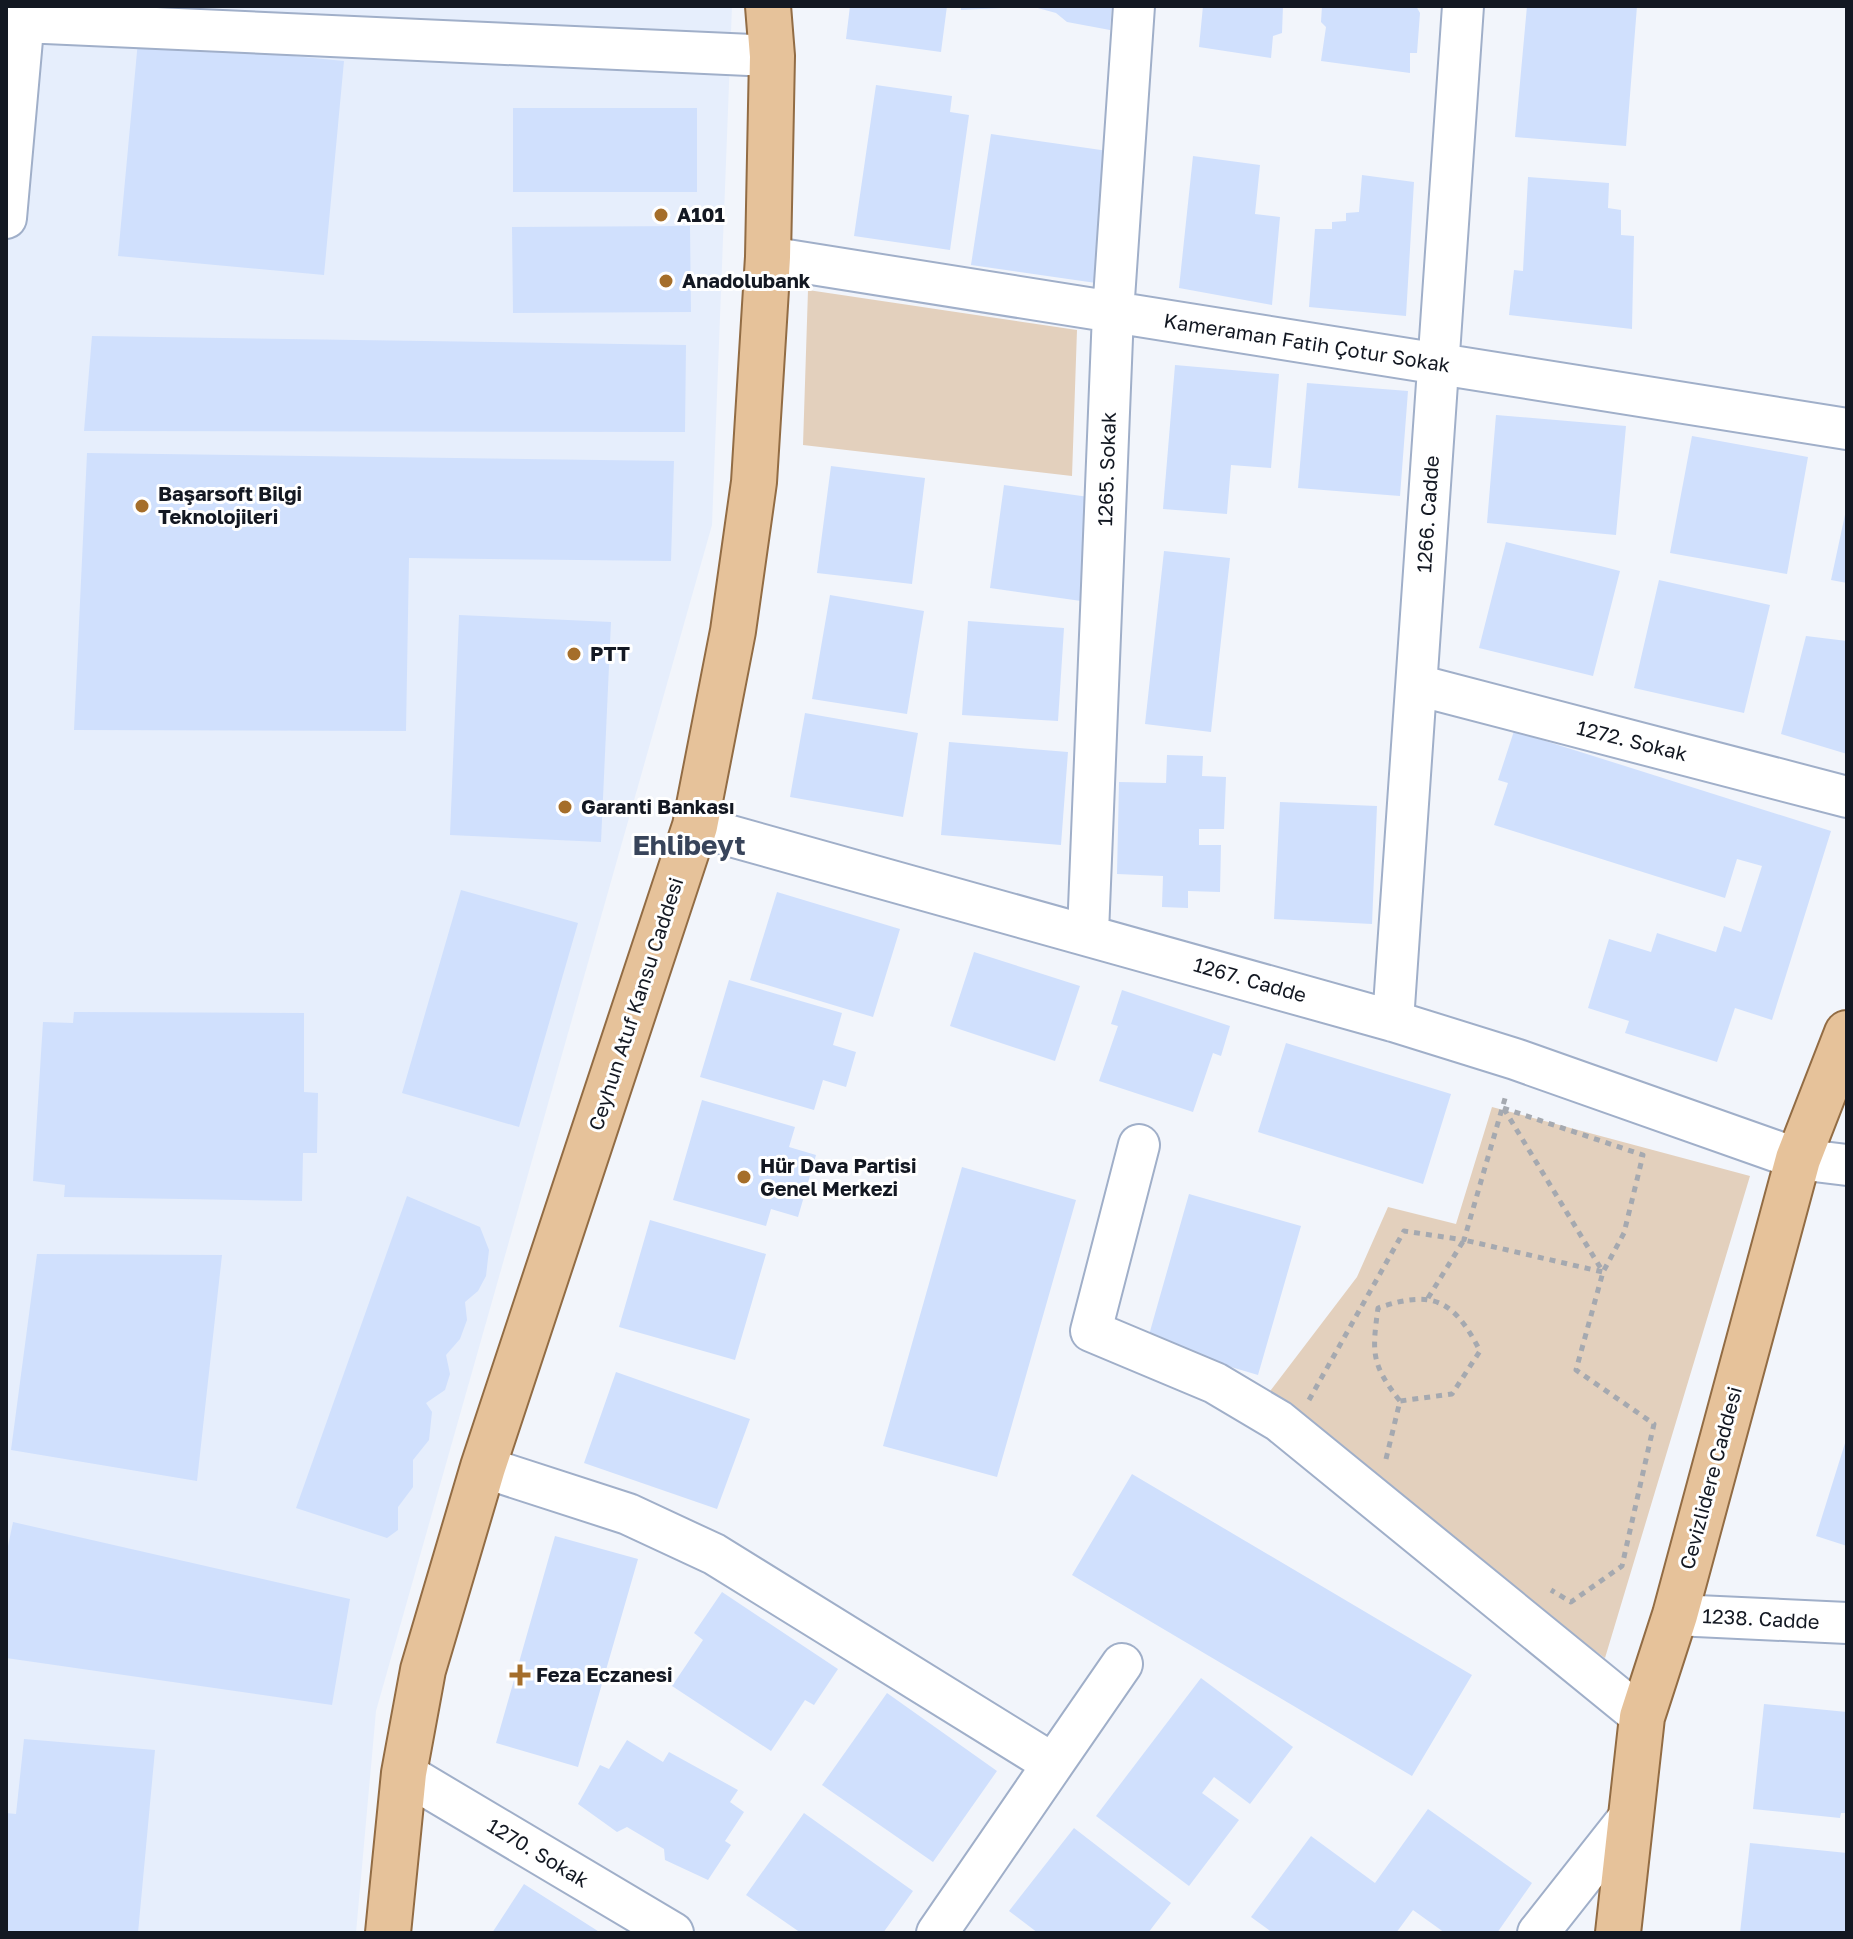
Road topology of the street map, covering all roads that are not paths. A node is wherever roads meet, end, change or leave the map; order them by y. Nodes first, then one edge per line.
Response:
1 (768, 6) edge
2 (1134, 6) edge
3 (1463, 6) edge
4 (24, 14) edge
5 (772, 56) junction
6 (6, 218) edge
7 (768, 257) junction
8 (1113, 313) junction
9 (1439, 363) junction
10 (1847, 429) edge
11 (1417, 685) junction
12 (1847, 797) edge
13 (695, 826) junction
14 (1088, 933) junction
15 (1393, 1021) junction
16 (1847, 1033) edge
17 (1139, 1145) dead end
18 (1798, 1159) junction
19 (1847, 1165) edge
20 (483, 1467) junction
21 (1675, 1615) junction
22 (1847, 1623) edge
23 (1122, 1664) dead end
24 (1642, 1717) junction
25 (1053, 1764) junction
26 (404, 1773) junction
27 (1628, 1819) junction
28 (388, 1933) edge
29 (673, 1933) edge
30 (937, 1933) edge
31 (1538, 1933) edge
32 (1618, 1933) edge

1 - 5 main road, Ceyhun Atuf Kansu Caddesi
2 - 8 street, 1265. Sokak
3 - 9 street, 1266. Cadde
4 - 5 street
4 - 6 street
5 - 7 main road, Ceyhun Atuf Kansu Caddesi
7 - 8 street, Kameraman Fatih Çotur Sokak
7 - 13 main road, Ceyhun Atuf Kansu Caddesi
8 - 9 street, Kameraman Fatih Çotur Sokak
8 - 14 street, 1265. Sokak
9 - 10 street, Kameraman Fatih Çotur Sokak
9 - 11 street, 1266. Cadde
11 - 12 street, 1272. Sokak
11 - 15 street, 1266. Cadde
13 - 14 street, 1267. Cadde
13 - 20 main road, Ceyhun Atuf Kansu Caddesi
14 - 15 street, 1267. Cadde
15 - 18 street, 1267. Cadde
16 - 18 main road, Cevizlidere Caddesi
17 - 24 street
18 - 19 street, 1267. Cadde
18 - 21 main road, Cevizlidere Caddesi
20 - 25 street
20 - 26 main road, Ceyhun Atuf Kansu Caddesi
21 - 22 street, 1238. Cadde
21 - 24 main road, Cevizlidere Caddesi
23 - 25 street
24 - 27 main road, Cevizlidere Caddesi
25 - 30 street
26 - 28 main road, Ceyhun Atuf Kansu Caddesi
26 - 29 street, 1270. Sokak
27 - 31 street
27 - 32 main road, Cevizlidere Caddesi

